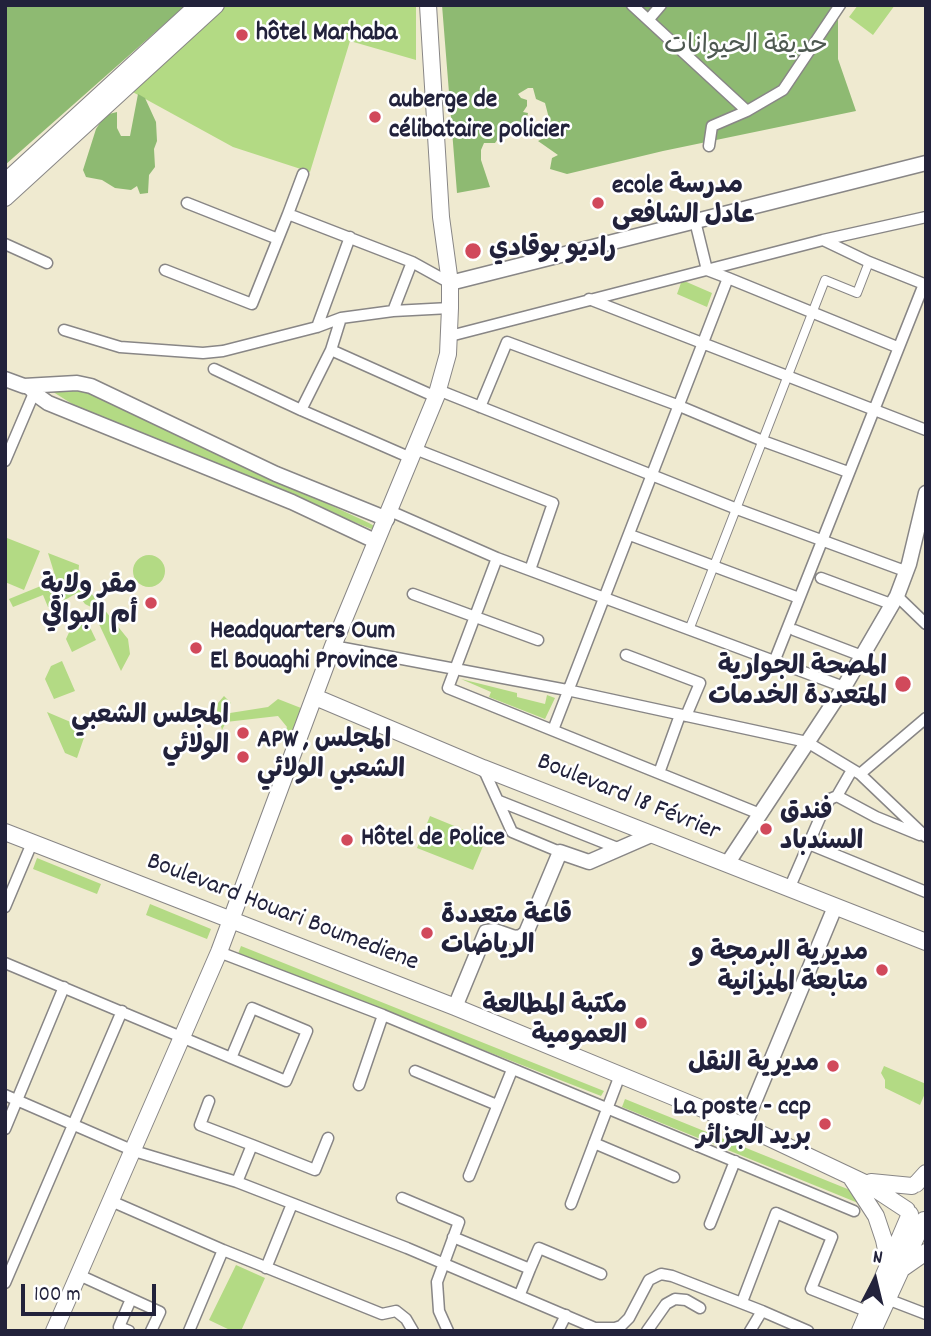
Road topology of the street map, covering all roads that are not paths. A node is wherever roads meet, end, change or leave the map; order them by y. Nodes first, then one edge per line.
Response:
1 (198, 5) edge
2 (216, 5) edge
3 (428, 5) edge
4 (632, 5) edge
5 (661, 5) edge
6 (840, 5) edge
7 (649, 19) junction
8 (747, 111) junction
9 (709, 146) dead end
10 (926, 163) edge
11 (303, 174) dead end
12 (5, 182) edge
13 (5, 198) edge
14 (187, 203) dead end
15 (288, 214) junction
16 (926, 217) edge
17 (695, 221) junction
18 (350, 237) junction
19 (278, 239) junction
20 (823, 240) junction
21 (5, 244) edge
22 (412, 262) junction
23 (869, 262) junction
24 (47, 263) dead end
25 (165, 270) dead end
26 (707, 270) junction
27 (728, 278) junction
28 (450, 283) junction
29 (925, 284) edge
30 (589, 299) junction
31 (450, 308) junction
32 (393, 311) junction
33 (811, 312) junction
34 (341, 318) junction
35 (508, 321) junction
36 (317, 327) junction
37 (64, 330) dead end
38 (450, 336) junction
39 (507, 342) junction
40 (704, 345) junction
41 (897, 346) junction
42 (331, 350) junction
43 (214, 369) dead end
44 (788, 377) junction
45 (5, 379) edge
46 (29, 390) junction
47 (437, 394) junction
48 (677, 405) junction
49 (480, 407) junction
50 (873, 410) junction
51 (301, 411) junction
52 (926, 430) edge
53 (762, 442) junction
54 (413, 454) junction
55 (5, 461) edge
56 (848, 472) junction
57 (651, 475) junction
58 (926, 493) edge
59 (737, 509) junction
60 (389, 515) junction
61 (630, 535) junction
62 (375, 541) junction
63 (823, 541) junction
64 (497, 558) junction
65 (715, 568) junction
66 (530, 570) junction
67 (905, 571) junction
68 (821, 578) dead end
69 (413, 594) dead end
70 (799, 598) junction
71 (604, 599) junction
72 (894, 600) junction
73 (474, 615) junction
74 (926, 624) edge
75 (690, 630) junction
76 (794, 631) dead end
77 (538, 640) dead end
78 (333, 646) junction
79 (626, 655) dead end
80 (862, 656) junction
81 (774, 662) junction
82 (454, 669) junction
83 (844, 687) junction
84 (568, 690) junction
85 (315, 697) junction
86 (683, 715) junction
87 (926, 718) edge
88 (553, 730) junction
89 (807, 742) junction
90 (483, 768) junction
91 (856, 772) junction
92 (659, 773) junction
93 (837, 796) junction
94 (499, 801) junction
95 (760, 814) junction
96 (5, 832) edge
97 (651, 835) junction
98 (925, 837) edge
99 (32, 843) junction
100 (809, 844) junction
101 (620, 849) junction
102 (560, 852) junction
103 (727, 864) junction
104 (789, 889) junction
105 (926, 892) edge
106 (835, 906) junction
107 (5, 907) edge
108 (230, 921) junction
109 (926, 942) edge
110 (219, 952) junction
111 (5, 963) edge
112 (64, 987) junction
113 (454, 1007) junction
114 (122, 1011) junction
115 (383, 1015) junction
116 (182, 1037) junction
117 (231, 1058) junction
118 (512, 1070) junction
119 (415, 1071) dead end
120 (620, 1075) junction
121 (359, 1085) dead end
122 (5, 1095) edge
123 (18, 1100) junction
124 (209, 1101) dead end
125 (497, 1105) junction
126 (608, 1108) junction
127 (73, 1124) junction
128 (744, 1126) junction
129 (5, 1129) edge
130 (328, 1138) dead end
131 (594, 1143) junction
132 (252, 1146) junction
133 (134, 1151) junction
134 (734, 1161) junction
135 (849, 1175) junction
136 (469, 1176) dead end
137 (674, 1177) dead end
138 (920, 1181) edge
139 (237, 1182) junction
140 (402, 1198) dead end
141 (111, 1201) junction
142 (292, 1204) junction
143 (571, 1204) dead end
144 (854, 1211) dead end
145 (917, 1216) edge
146 (710, 1224) dead end
147 (453, 1237) junction
148 (223, 1250) junction
149 (926, 1252) edge
150 (444, 1263) junction
151 (895, 1267) junction
152 (266, 1268) junction
153 (530, 1269) junction
154 (79, 1275) junction
155 (601, 1275) dead end
156 (5, 1283) edge
157 (520, 1294) junction
158 (131, 1299) junction
159 (887, 1299) junction
160 (742, 1302) junction
161 (700, 1308) dead end
162 (762, 1311) junction
163 (869, 1312) junction
164 (926, 1314) edge
165 (566, 1315) junction
166 (796, 1328) edge
167 (594, 1329) edge
168 (54, 1331) edge
169 (129, 1331) edge
170 (151, 1331) edge
171 (189, 1331) edge
172 (413, 1331) edge
173 (448, 1331) edge
174 (558, 1331) edge
175 (647, 1331) edge
176 (750, 1331) edge
177 (808, 1331) edge
178 (860, 1331) edge
179 (873, 1331) edge

1 - 12 main road
2 - 13 main road
3 - 28 main road
4 - 7 street
5 - 7 street
6 - 8 street
7 - 8 street
8 - 9 street
10 - 17 street
11 - 15 street
14 - 19 street
15 - 18 street
15 - 19 street
16 - 20 street
17 - 26 street
17 - 28 street
18 - 22 street
18 - 36 street
19 - 25 street
20 - 23 street
20 - 26 street
21 - 24 street
22 - 28 street
22 - 32 street
23 - 29 street
23 - 33 street
26 - 27 street
26 - 30 street
27 - 33 street
27 - 40 street
28 - 31 main road
29 - 41 street
30 - 35 street
30 - 40 street
31 - 32 street
31 - 38 main road
32 - 34 street
33 - 41 street
33 - 44 street
34 - 36 street
34 - 42 street
35 - 38 street
35 - 39 street
36 - 37 street
38 - 47 main road
39 - 48 street
39 - 49 street
40 - 44 street
40 - 48 street
41 - 50 street
42 - 47 street
42 - 51 street
43 - 51 street
44 - 50 street
44 - 53 street
45 - 46 street
46 - 55 street
46 - 60 street
46 - 62 street
47 - 49 street
47 - 54 main road
48 - 53 street
48 - 57 street
49 - 57 street
50 - 52 street
50 - 56 street
51 - 54 street
53 - 56 street
53 - 59 street
54 - 60 main road
54 - 66 street
56 - 63 street
57 - 59 street
57 - 61 street
58 - 67 street
59 - 63 street
59 - 65 street
60 - 62 main road
60 - 64 street
61 - 65 street
61 - 71 street
62 - 78 main road
63 - 67 street
63 - 70 street
64 - 66 street
64 - 73 street
65 - 70 street
65 - 75 street
66 - 71 street
67 - 72 street
68 - 72 street
69 - 73 street
70 - 81 street
71 - 75 street
71 - 84 street
72 - 74 street
72 - 80 street
73 - 77 street
73 - 82 street
75 - 81 street
76 - 80 street
78 - 82 street
78 - 85 main road
79 - 86 street
80 - 83 street
81 - 83 street
82 - 84 street
82 - 88 street
83 - 89 street
84 - 86 street
84 - 88 street
85 - 90 main road, Boulevard 18 Février
85 - 108 main road
86 - 89 street
86 - 92 street
87 - 91 street
88 - 92 street
89 - 91 street
89 - 95 street
90 - 94 street
90 - 97 main road, Boulevard 18 Février
91 - 93 street
91 - 98 street
92 - 95 street
93 - 98 street
93 - 100 street
94 - 101 street
94 - 102 street
95 - 103 street
96 - 99 main road, Boulevard Houari Boumediene
97 - 101 street
97 - 103 main road, Boulevard 18 Février
99 - 107 street
99 - 108 main road, Boulevard Houari Boumediene
100 - 104 street
100 - 105 street
101 - 102 street
102 - 113 street
103 - 104 main road, Boulevard 18 Février
104 - 106 main road, Boulevard 18 Février
106 - 109 main road, Boulevard 18 Février
106 - 128 street
108 - 110 main road
108 - 113 main road, Boulevard Houari Boumediene
110 - 115 street
110 - 116 main road
111 - 112 street
112 - 114 street
112 - 123 street
113 - 120 main road, Boulevard Houari Boumediene
114 - 116 street
114 - 127 street
115 - 118 street
115 - 121 street
116 - 117 street
116 - 133 main road
117 - 117 street
118 - 125 street
118 - 126 street
119 - 125 street
120 - 126 street
120 - 128 main road, Boulevard Houari Boumediene
122 - 123 street
123 - 127 street
123 - 129 street
124 - 132 street
125 - 136 street
126 - 131 street
126 - 134 street
127 - 133 street
127 - 156 street
128 - 135 main road, Boulevard Houari Boumediene
130 - 132 street
131 - 137 street
131 - 143 street
132 - 139 street
133 - 139 street
133 - 141 main road
134 - 144 street
134 - 146 street
135 - 138 main road, Boulevard Houari Boumediene
135 - 145 main road, Boulevard Houari Boumediene
135 - 151 main road
138 - 145 main road
139 - 142 street
140 - 147 street
141 - 148 street
141 - 154 main road
142 - 150 street
142 - 152 street
145 - 151 main road
147 - 150 street
147 - 153 street
148 - 152 street
148 - 171 street
149 - 151 main road
150 - 157 street
150 - 173 street
151 - 159 main road
151 - 163 main road
152 - 172 street
153 - 155 street
153 - 157 street
154 - 158 street
154 - 168 main road
157 - 165 street
158 - 169 street
158 - 170 street
159 - 164 street
159 - 179 main road
160 - 162 street
160 - 163 street
160 - 167 street
161 - 175 street
162 - 166 street
162 - 176 street
163 - 178 main road
165 - 167 street
165 - 174 street
166 - 177 street

